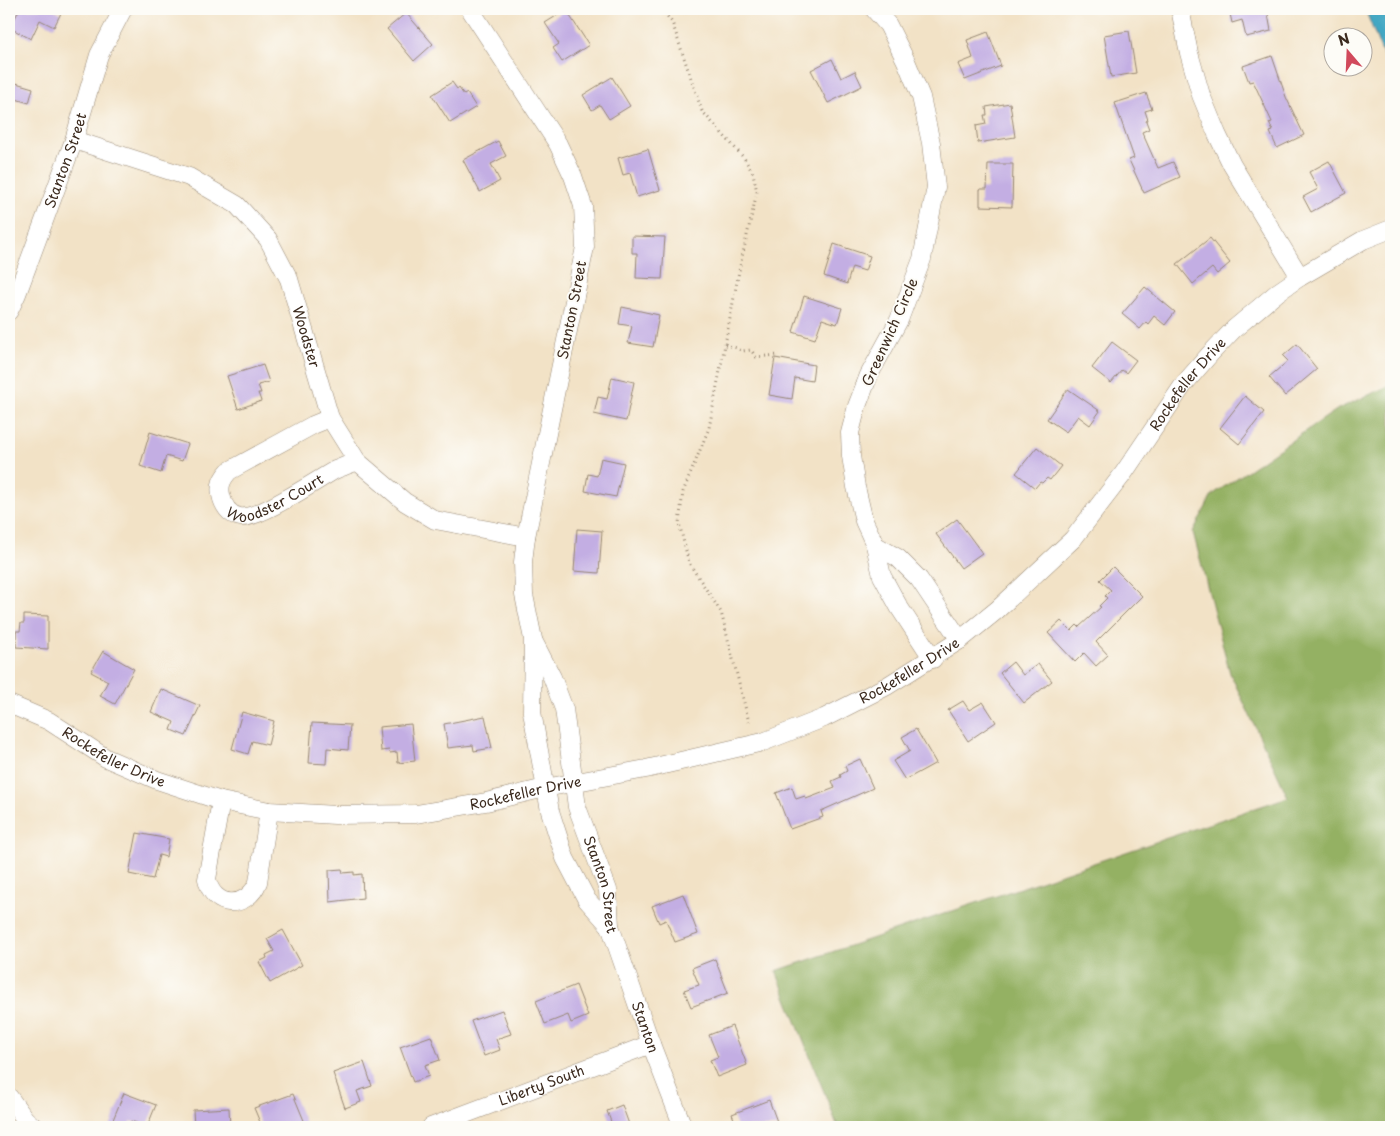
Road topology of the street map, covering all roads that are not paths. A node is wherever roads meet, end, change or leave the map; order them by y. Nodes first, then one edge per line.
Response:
1 (122, 9) edge
2 (470, 9) edge
3 (874, 9) edge
4 (1180, 9) edge
5 (74, 140) junction
6 (1391, 229) edge
7 (1300, 277) junction
8 (9, 311) edge
9 (330, 418) junction
10 (356, 462) junction
11 (526, 537) junction
12 (875, 545) junction
13 (533, 639) junction
14 (960, 640) junction
15 (933, 659) junction
16 (9, 704) edge
17 (574, 783) junction
18 (546, 788) junction
19 (221, 800) junction
20 (269, 811) junction
21 (610, 926) junction
22 (651, 1044) junction
23 (9, 1097) edge
24 (34, 1127) edge
25 (432, 1127) edge
26 (683, 1127) edge

1 - 5 street, Stanton Street
2 - 11 street, Stanton Street
3 - 12 street, Greenwich Circle
4 - 7 street
5 - 8 street, Stanton Street
5 - 9 street, Woodster
6 - 7 street, Rockefeller Drive
7 - 14 street, Rockefeller Drive
9 - 10 street, Woodster
9 - 10 street, Woodster Court
10 - 11 street, Woodster
11 - 13 street, Stanton Street
12 - 14 street
12 - 15 street, Greenwich Circle
13 - 17 street, Stanton Street
13 - 18 street, Stanton Street
14 - 15 street, Rockefeller Drive
15 - 17 street, Rockefeller Drive
16 - 19 street, Rockefeller Drive
17 - 18 street, Rockefeller Drive
17 - 21 street, Stanton Street
18 - 20 street, Rockefeller Drive
18 - 21 street, Stanton Street
19 - 20 street, Rockefeller Drive
19 - 20 street
21 - 22 street, Stanton
22 - 25 street, Liberty South
22 - 26 street, Stanton
23 - 24 street

